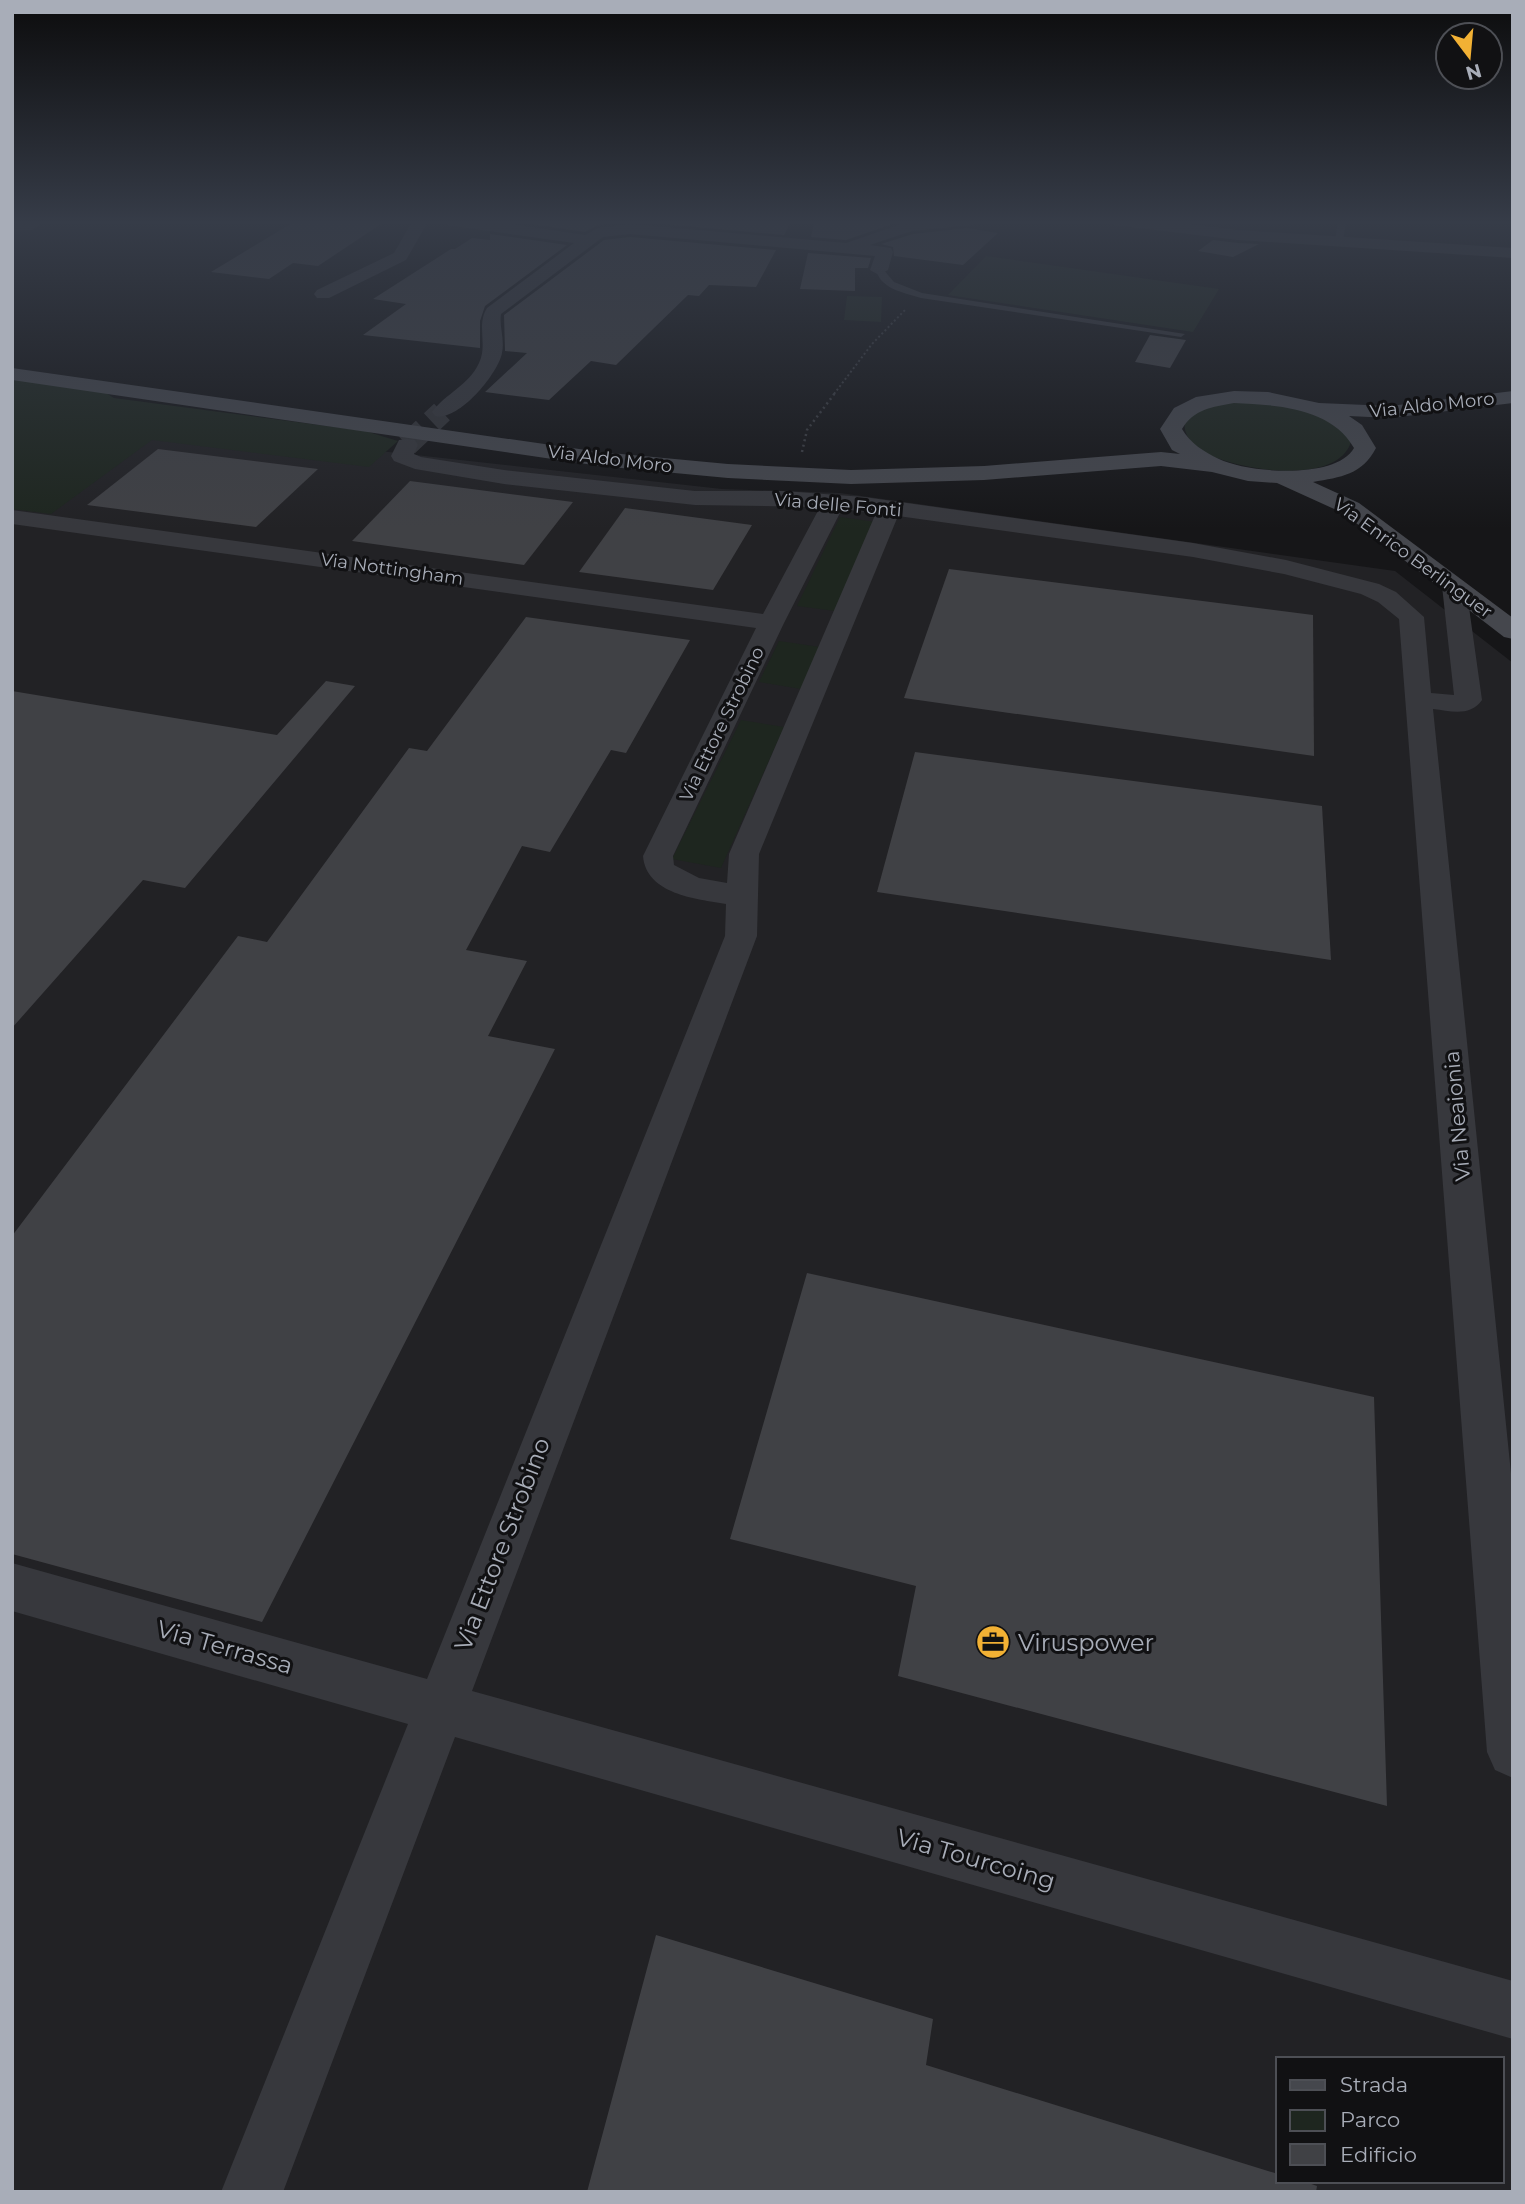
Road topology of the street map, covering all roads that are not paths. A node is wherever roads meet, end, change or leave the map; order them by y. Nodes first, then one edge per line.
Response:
1 (491, 323) edge
2 (1106, 323) edge
3 (1181, 334) dead end
4 (12, 362) edge
5 (12, 374) edge
6 (1513, 397) edge
7 (1310, 406) junction
8 (1513, 409) edge
9 (442, 412) tunnel mouth
10 (1171, 429) junction
11 (1364, 441) junction
12 (407, 445) dead end
13 (1213, 465) junction
14 (1353, 465) junction
15 (1272, 477) junction
16 (834, 502) junction
17 (890, 508) junction
18 (12, 517) edge
19 (1286, 567) joint
20 (1454, 586) junction
21 (1513, 610) edge
22 (771, 623) junction
23 (1513, 631) edge
24 (1419, 700) junction
25 (741, 896) junction
26 (12, 1587) edge
27 (438, 1707) junction
28 (1513, 1752) edge
29 (1513, 2010) edge
30 (252, 2192) edge

1 - 9 street
2 - 3 lane
4 - 10 street, Via Aldo Moro
5 - 13 street, Via Aldo Moro
6 - 7 street, Via Aldo Moro
7 - 10 street
7 - 11 street
8 - 11 street, Via Aldo Moro
10 - 13 street
11 - 14 street
12 - 16 street, Via delle Fonti
13 - 15 street
14 - 15 street
14 - 21 street, Via Enrico Berlinguer
15 - 20 street, Via Enrico Berlinguer
16 - 17 street, Via delle Fonti
16 - 22 street, Via Ettore Strobino
17 - 19 street, Via delle Fonti
17 - 25 street, Via Ettore Strobino
18 - 22 street, Via Nottingham
19 - 24 street, Via Neaionia
20 - 23 street, Via Enrico Berlinguer
20 - 24 street
22 - 25 street, Via Ettore Strobino
24 - 28 street, Via Neaionia
25 - 27 street, Via Ettore Strobino
26 - 27 street, Via Terrassa
27 - 29 street, Via Tourcoing
27 - 30 street, Via Ettore Strobino

